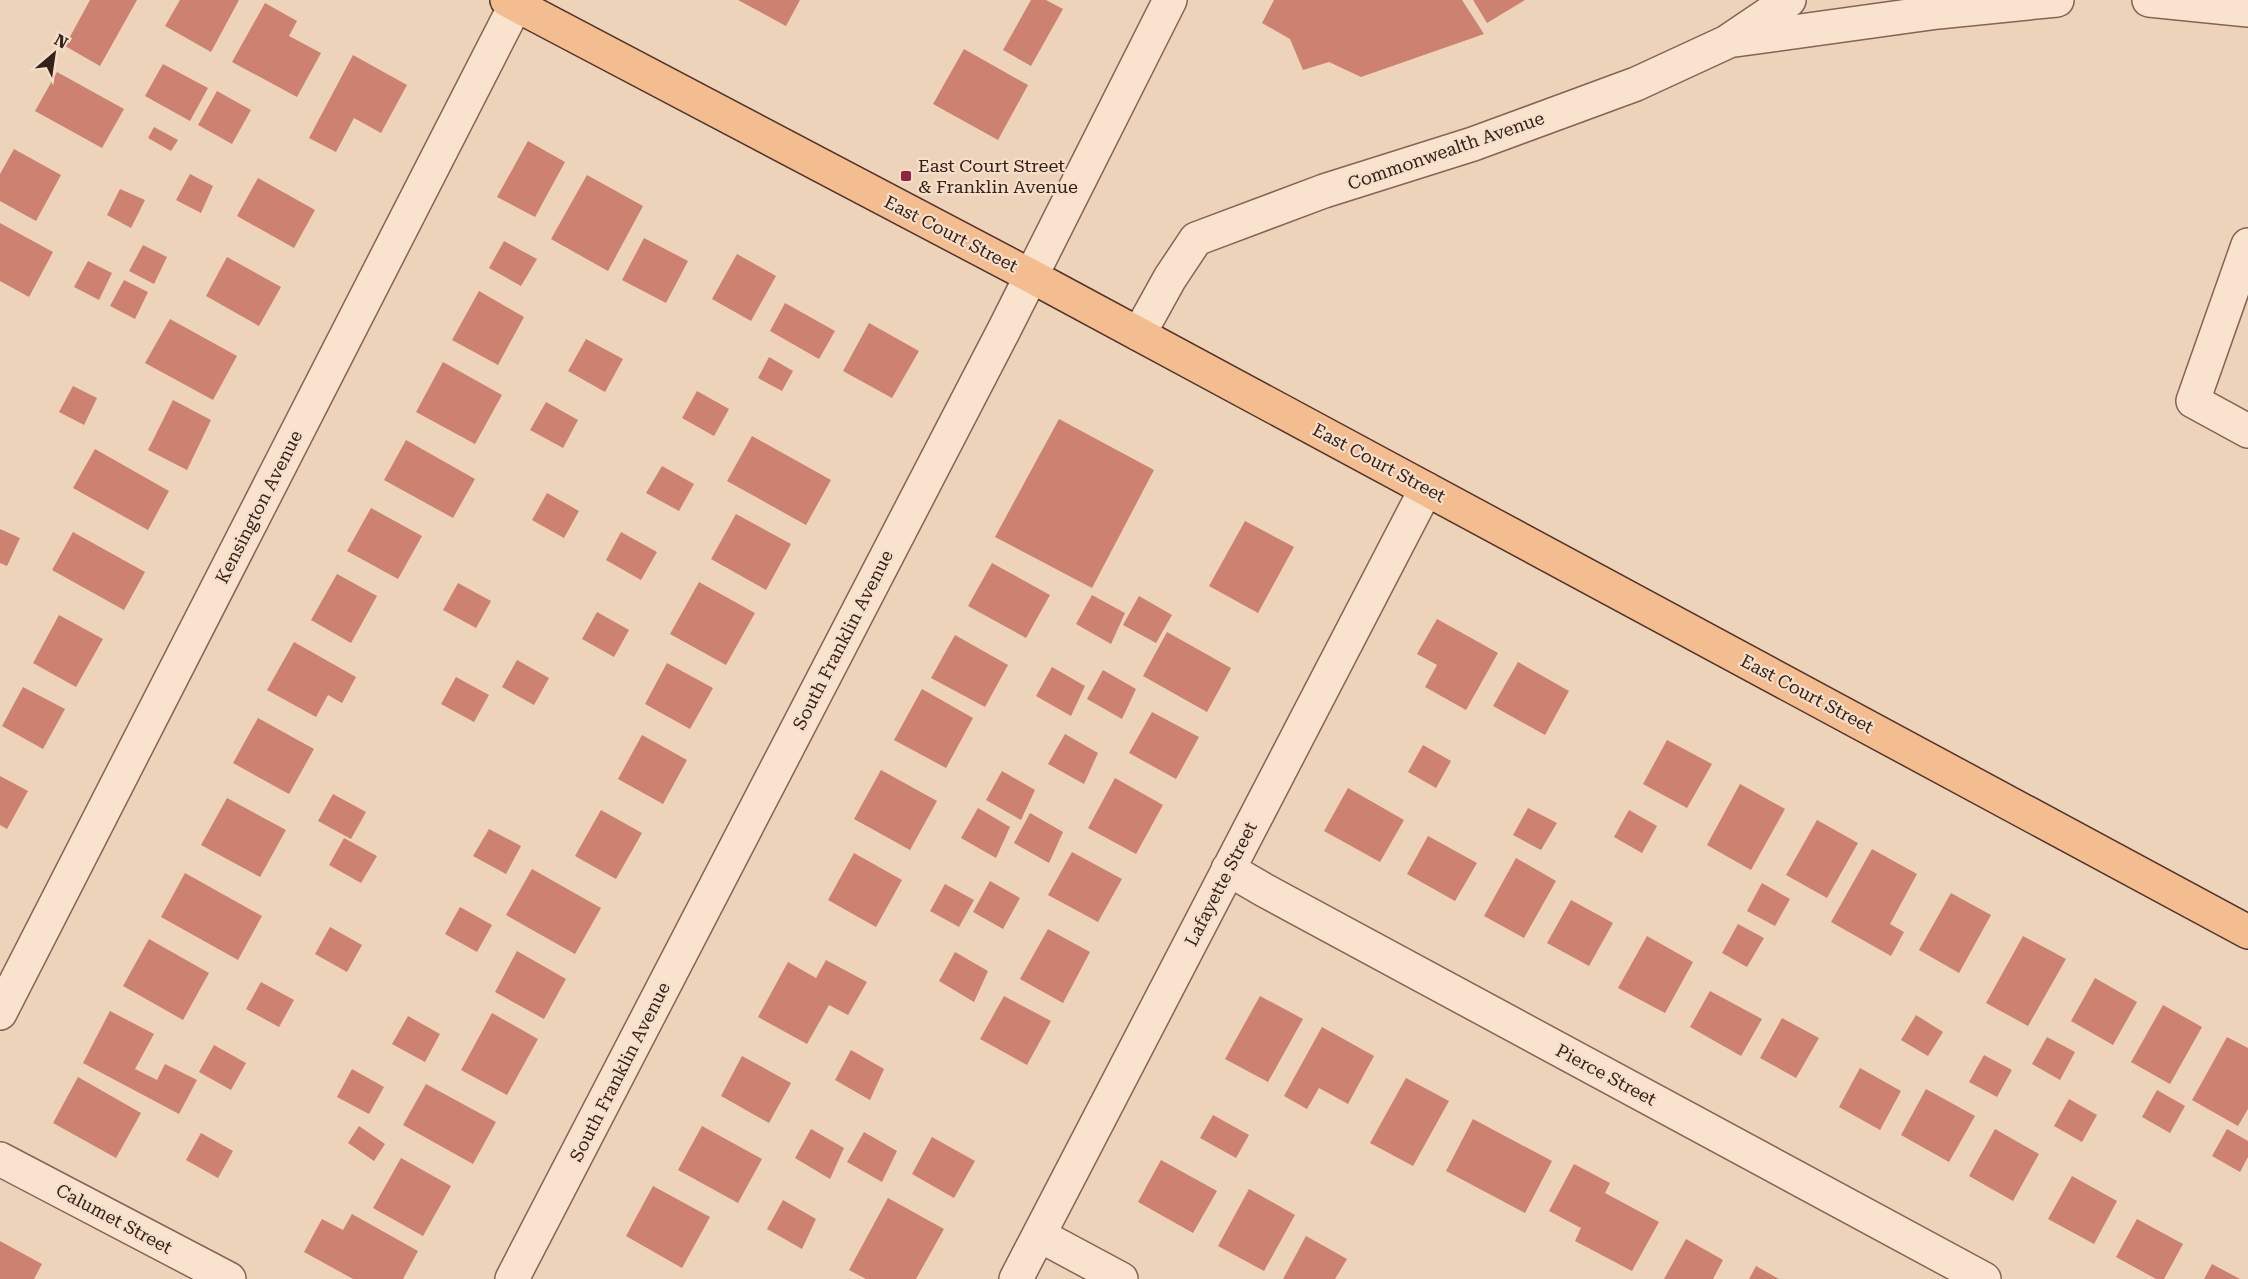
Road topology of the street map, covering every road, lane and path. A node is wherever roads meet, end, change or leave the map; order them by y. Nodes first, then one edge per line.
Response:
1 (1170, 0) edge
2 (1789, 0) edge
3 (2057, 0) edge
4 (2150, 0) edge
5 (514, 1) edge
6 (2248, 10) edge
7 (1727, 42) junction
8 (2248, 245) edge
9 (1031, 276) junction
10 (1139, 334) junction
11 (2248, 431) edge
12 (1426, 489) junction
13 (1228, 869) junction
14 (2248, 932) edge
15 (0, 1013) edge
16 (0, 1159) edge
17 (1039, 1235) junction
18 (229, 1279) edge
19 (512, 1279) edge
20 (1017, 1279) edge
21 (1121, 1279) edge
22 (1984, 1279) edge

1 - 9 street, South Franklin Avenue
2 - 7 street, Commonwealth Avenue
3 - 7 street
4 - 6 street
5 - 9 main road, East Court Street
5 - 15 street, Kensington Avenue
7 - 10 street, Commonwealth Avenue
8 - 11 street
9 - 10 main road, East Court Street
9 - 19 street, South Franklin Avenue
10 - 12 main road, East Court Street
12 - 13 street, Lafayette Street
12 - 14 main road, East Court Street
13 - 17 street, Lafayette Street
13 - 22 street, Pierce Street
16 - 18 street, Calumet Street
17 - 20 street, Lafayette Street
17 - 21 street

